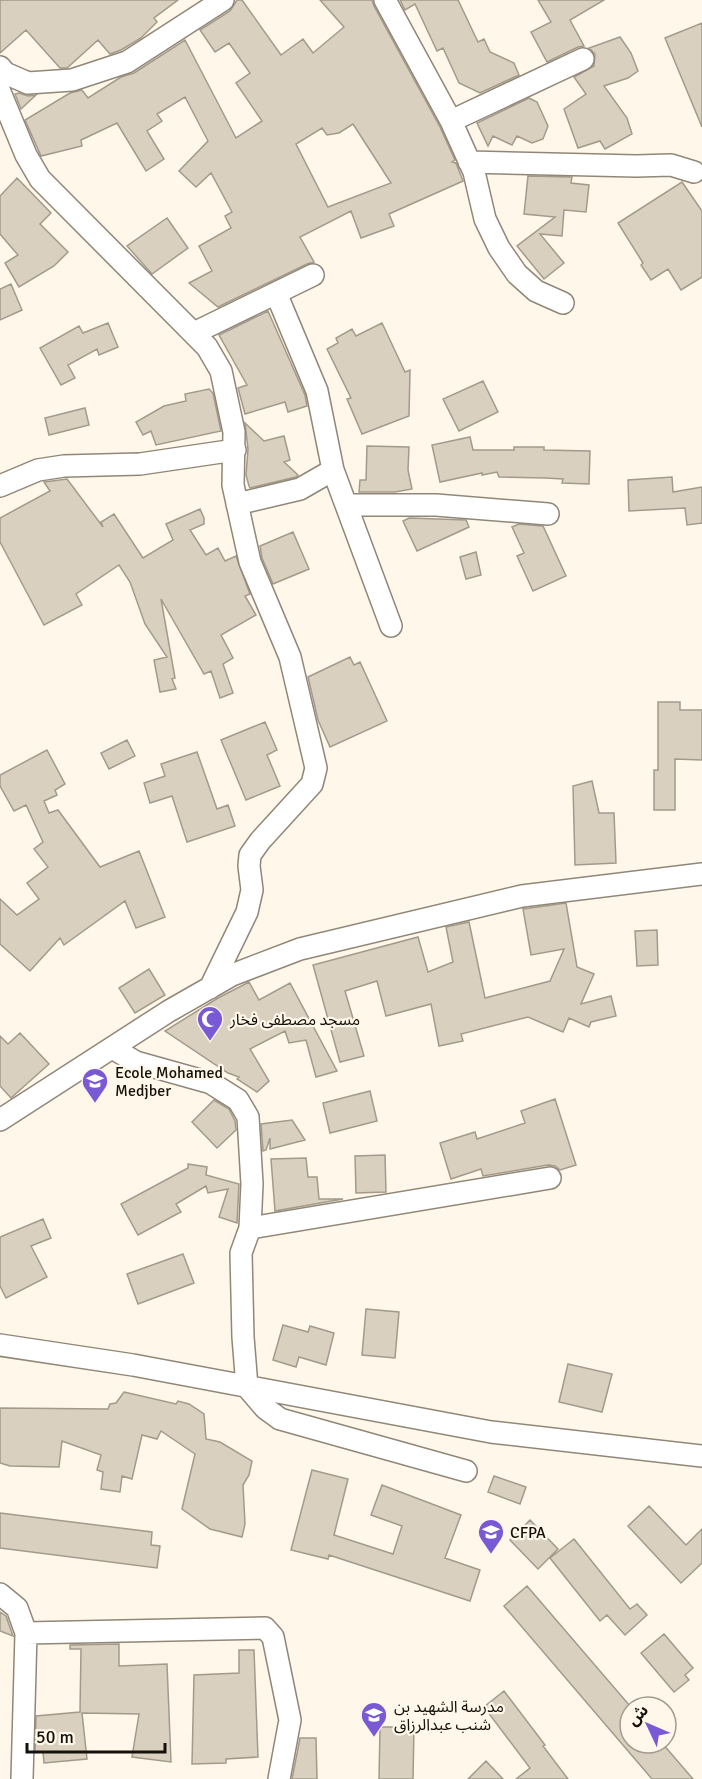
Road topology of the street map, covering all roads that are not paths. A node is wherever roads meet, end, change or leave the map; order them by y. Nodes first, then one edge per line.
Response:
1 (223, 0) edge
2 (386, 0) edge
3 (583, 59) dead end
4 (0, 67) edge
5 (0, 92) edge
6 (451, 121) junction
7 (469, 162) junction
8 (694, 172) dead end
9 (313, 275) dead end
10 (276, 293) junction
11 (563, 303) dead end
12 (194, 333) junction
13 (235, 450) junction
14 (333, 470) junction
15 (0, 486) edge
16 (237, 504) junction
17 (346, 505) junction
18 (548, 514) dead end
19 (391, 626) dead end
20 (702, 874) edge
21 (210, 988) junction
22 (112, 1048) junction
23 (0, 1120) edge
24 (550, 1178) dead end
25 (250, 1228) junction
26 (0, 1345) edge
27 (247, 1388) junction
28 (702, 1456) edge
29 (466, 1471) dead end
30 (0, 1594) edge
31 (26, 1633) junction
32 (22, 1779) edge
33 (279, 1779) edge

1 - 4 street
2 - 6 street
3 - 6 street
5 - 12 street
6 - 7 street
7 - 8 street
7 - 11 street
9 - 10 street
10 - 12 street
10 - 14 street
12 - 13 street
13 - 15 street
13 - 16 street
14 - 16 street
14 - 17 street
16 - 21 street
17 - 18 street
17 - 19 street
20 - 21 street
21 - 22 street
22 - 23 street
22 - 25 street
24 - 25 street
25 - 27 street
26 - 27 street
27 - 28 street
27 - 29 street
30 - 31 street
31 - 32 street
31 - 33 street

